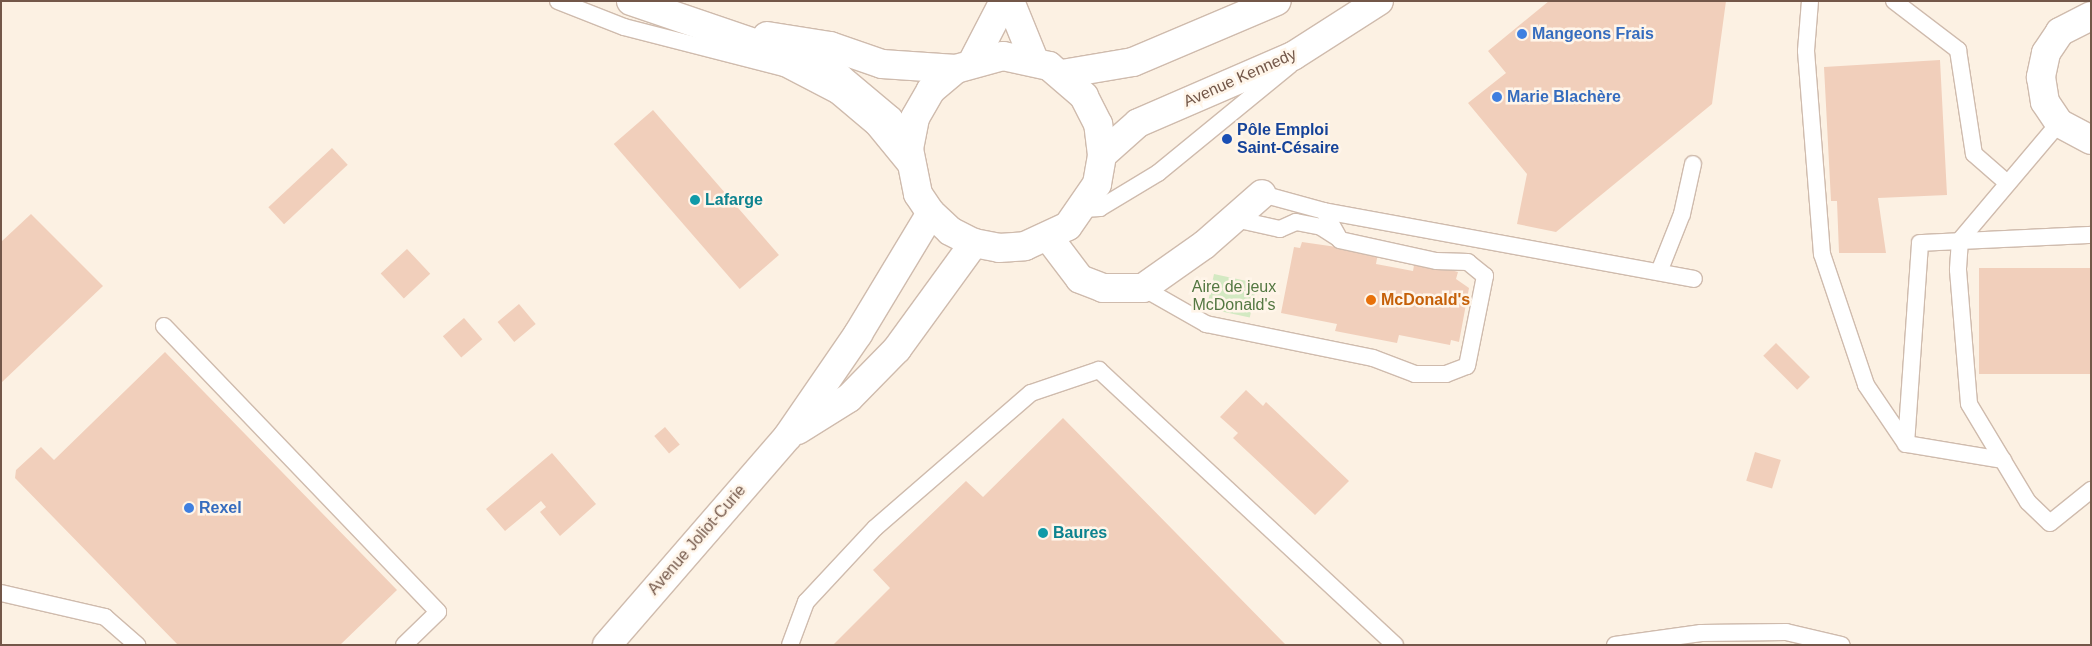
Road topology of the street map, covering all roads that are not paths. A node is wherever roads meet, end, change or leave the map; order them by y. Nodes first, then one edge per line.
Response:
1 (558, 1) edge
2 (631, 1) edge
3 (1004, 1) edge
4 (1010, 1) edge
5 (1277, 1) edge
6 (1379, 1) edge
7 (1894, 1) edge
8 (1812, 2) edge
9 (2091, 16) edge
10 (721, 34) junction
11 (1322, 38) junction
12 (1034, 60) junction
13 (964, 65) junction
14 (1062, 74) junction
15 (2059, 123) junction
16 (2091, 140) edge
17 (1102, 155) junction
18 (910, 161) junction
19 (1692, 164) dead end
20 (2006, 182) junction
21 (1262, 194) joint
22 (1083, 209) junction
23 (1324, 210) junction
24 (931, 213) junction
25 (1234, 219) junction
26 (2091, 235) edge
27 (1049, 238) junction
28 (1340, 240) junction
29 (1960, 240) junction
30 (974, 243) junction
31 (1659, 272) junction
32 (1694, 280) dead end
33 (1143, 288) junction
34 (164, 326) dead end
35 (788, 436) junction
36 (1906, 444) junction
37 (2003, 460) junction
38 (2091, 490) edge
39 (1, 593) edge
40 (137, 645) edge
41 (404, 645) edge
42 (607, 645) edge
43 (790, 645) edge
44 (1395, 645) edge
45 (1615, 645) edge
46 (1842, 645) edge

1 - 18 lane
2 - 10 main road
3 - 13 main road
4 - 12 main road
5 - 14 main road
6 - 11 main road, Avenue Kennedy
7 - 20 lane
8 - 36 lane
9 - 15 main road
10 - 13 main road
10 - 18 main road
11 - 17 main road, Avenue Kennedy
11 - 22 lane
12 - 13 main road
12 - 14 main road
13 - 18 main road
14 - 17 main road
15 - 16 main road
15 - 20 lane
17 - 22 main road
18 - 24 main road
19 - 31 lane
20 - 29 lane
21 - 23 lane
21 - 25 main road
22 - 27 main road
23 - 28 lane
23 - 31 lane
24 - 30 main road
24 - 35 main road, Avenue Joliot-Curie
25 - 28 lane
25 - 33 main road
26 - 29 lane
27 - 30 main road
27 - 33 main road
28 - 33 lane
29 - 36 lane
29 - 37 lane
30 - 35 main road, Avenue Joliot-Curie
31 - 32 lane
34 - 41 lane
35 - 42 main road, Avenue Joliot-Curie
36 - 37 lane
37 - 38 lane
39 - 40 lane
43 - 44 lane
45 - 46 lane

